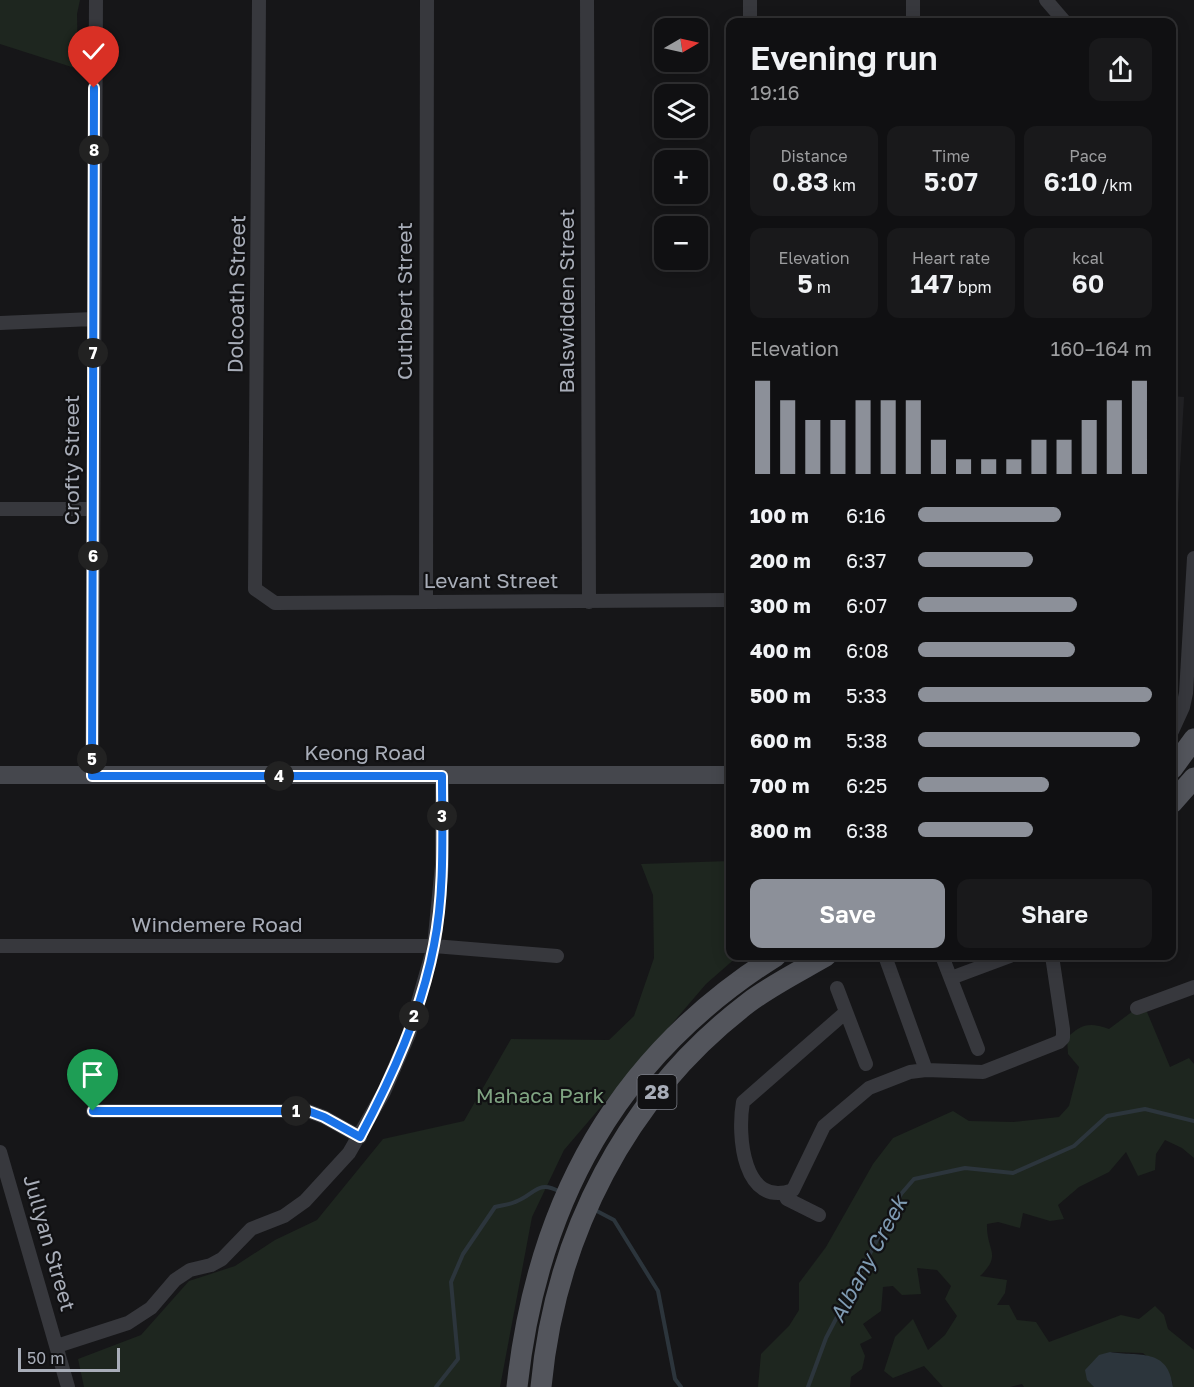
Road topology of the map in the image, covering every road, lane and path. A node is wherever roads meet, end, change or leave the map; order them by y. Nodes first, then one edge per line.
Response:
1 (96, 0) edge
2 (259, 0) edge
3 (427, 0) edge
4 (586, 0) edge
5 (750, 0) edge
6 (914, 0) edge
7 (1046, 0) edge
8 (750, 18) edge
9 (913, 18) edge
10 (1062, 18) edge
11 (93, 319) junction
12 (0, 323) edge
13 (0, 509) edge
14 (93, 509) junction
15 (1194, 558) edge
16 (255, 589) joint
17 (726, 600) edge
18 (426, 602) junction
19 (589, 602) junction
20 (1176, 723) edge
21 (1194, 739) edge
22 (1176, 764) edge
23 (726, 775) edge
24 (0, 776) edge
25 (92, 776) junction
26 (442, 776) junction
27 (1194, 778) edge
28 (1176, 798) edge
29 (0, 946) edge
30 (434, 946) junction
31 (557, 956) dead end
32 (770, 960) edge
33 (819, 960) edge
34 (886, 960) edge
35 (944, 960) edge
36 (999, 960) edge
37 (1053, 960) edge
38 (951, 978) junction
39 (1194, 987) edge
40 (837, 988) dead end
41 (714, 1000) junction
42 (1137, 1008) dead end
43 (846, 1012) junction
44 (730, 1017) junction
45 (978, 1050) dead end
46 (866, 1064) dead end
47 (926, 1070) junction
48 (93, 1111) dead end
49 (360, 1137) junction
50 (0, 1152) edge
51 (784, 1193) junction
52 (819, 1215) dead end
53 (57, 1346) junction
54 (68, 1387) edge
55 (516, 1387) edge
56 (541, 1387) edge

1 - 11 street, Crofty Street
2 - 16 street, Dolcoath Street
3 - 18 street, Cuthbert Street
4 - 19 street, Balswidden Street
5 - 8 street
6 - 9 street
7 - 10 street
11 - 12 street
11 - 14 street, Crofty Street
13 - 14 street
14 - 25 street, Crofty Street
15 - 20 street
16 - 18 street, Levant Street
17 - 19 street, Levant Street
18 - 19 street, Levant Street
21 - 22 main road
23 - 26 street, Keong Road
24 - 25 street, Keong Road
25 - 26 street, Keong Road
26 - 30 street
27 - 28 main road
29 - 30 street, Windemere Road
30 - 31 street, Windemere Road
30 - 49 street
32 - 41 main road, 28
33 - 44 main road, 28
34 - 47 street
35 - 38 street
36 - 38 street
37 - 47 street
38 - 45 street
39 - 42 street
40 - 43 street
41 - 44 main road
41 - 55 main road, 28
43 - 46 street
43 - 51 street
44 - 56 main road, 28
47 - 51 street
48 - 49 street
49 - 53 street
50 - 53 street, Jullyan Street
51 - 52 street
53 - 54 street, Jullyan Street

